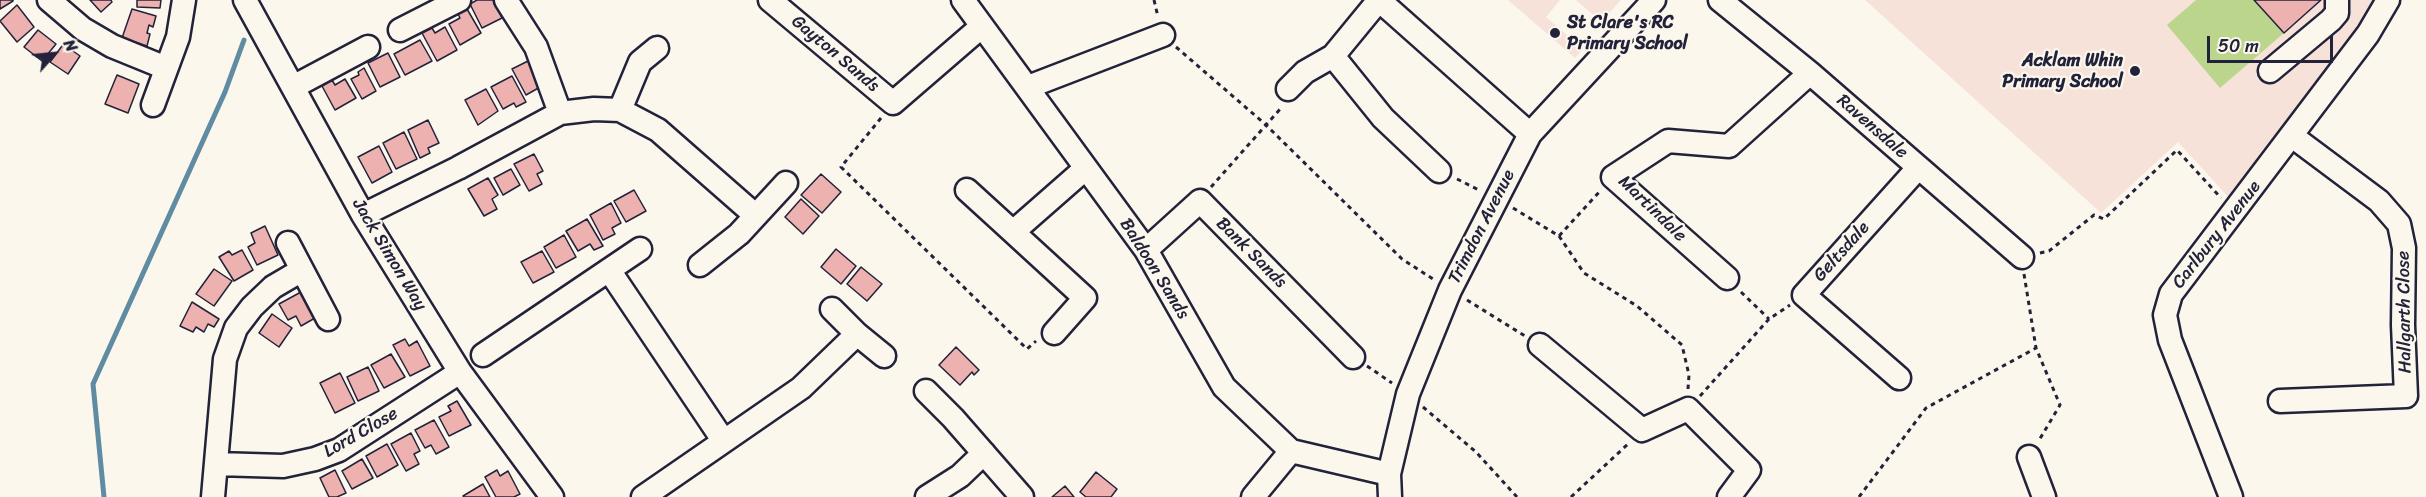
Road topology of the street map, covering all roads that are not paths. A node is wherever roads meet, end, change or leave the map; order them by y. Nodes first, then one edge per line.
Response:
1 (49, 0) edge
2 (184, 0) edge
3 (245, 0) edge
4 (459, 0) edge
5 (506, 0) edge
6 (770, 0) edge
7 (963, 0) edge
8 (1379, 0) edge
9 (1654, 0) edge
10 (1720, 0) edge
11 (2337, 0) edge
12 (2378, 5) edge
13 (981, 27) junction
14 (400, 30) dead end
15 (1163, 35) road end
16 (368, 47) dead end
17 (657, 48) dead end
18 (1333, 56) junction
19 (166, 68) junction
20 (2270, 70) dead end
21 (1810, 73) junction
22 (293, 87) junction
23 (1028, 87) junction
24 (1288, 89) road end
25 (153, 105) dead end
26 (620, 110) junction
27 (560, 113) junction
28 (1530, 134) junction
29 (2292, 136) junction
30 (1086, 168) junction
31 (1917, 168) junction
32 (1439, 171) road end
33 (786, 183) dead end
34 (967, 190) dead end
35 (363, 214) junction
36 (755, 215) junction
37 (1013, 232) junction
38 (288, 243) dead end
39 (640, 249) dead end
40 (1146, 250) junction
41 (2022, 257) road end
42 (700, 265) dead end
43 (302, 270) junction
44 (609, 270) junction
45 (1727, 278) road end
46 (832, 309) dead end
47 (328, 319) dead end
48 (1054, 333) road end
49 (857, 334) junction
50 (1540, 345) road end
51 (483, 355) dead end
52 (884, 356) dead end
53 (1353, 357) road end
54 (460, 372) junction
55 (1899, 378) dead end
56 (926, 391) dead end
57 (2416, 396) edge
58 (2280, 401) dead end
59 (723, 440) junction
60 (1291, 451) junction
61 (984, 453) junction
62 (2030, 457) road end
63 (217, 464) junction
64 (1389, 474) junction
65 (213, 497) edge
66 (552, 497) edge
67 (643, 497) edge
68 (927, 497) edge
69 (1022, 497) edge
70 (1253, 497) edge
71 (1390, 497) edge
72 (1729, 497) edge
73 (2044, 497) edge
74 (2231, 497) edge

1 - 19 street
2 - 19 street
3 - 22 street, Jack Simon Way
4 - 14 street
5 - 27 street
6 - 13 street, Gayton Sands
7 - 13 street, Baldoon Sands
8 - 18 street
8 - 28 street
9 - 28 street, Trimdon Avenue
10 - 21 street, Ravensdale
11 - 20 street
12 - 29 street, Carlbury Avenue
13 - 23 street, Baldoon Sands
15 - 23 street
16 - 22 street
17 - 26 street
18 - 24 street
18 - 32 street
19 - 25 street
21 - 31 street, Ravensdale
21 - 45 street, Martindale
22 - 35 street, Jack Simon Way
23 - 30 street, Baldoon Sands
26 - 27 street
26 - 36 street
27 - 35 street
28 - 64 street, Trimdon Avenue
29 - 57 street, Hallgarth Close
29 - 74 street, Carlbury Avenue
30 - 37 street
30 - 40 street, Baldoon Sands
31 - 41 street, Ravensdale
31 - 55 street, Geltsdale
33 - 36 street
34 - 37 street
35 - 54 street, Jack Simon Way
36 - 42 street
37 - 48 street
38 - 43 street
39 - 44 street
40 - 53 street, Bank Sands
40 - 60 street, Baldoon Sands
43 - 47 street
43 - 63 street
44 - 51 street
44 - 59 street
46 - 49 street
49 - 52 street
49 - 59 street
50 - 72 street
54 - 63 street, Lord Close
54 - 66 street, Jack Simon Way
56 - 61 street
57 - 58 street, Hallgarth Close
59 - 67 street
60 - 64 street
60 - 70 street
61 - 68 street
61 - 69 street
62 - 73 street
63 - 65 street
64 - 71 street, Trimdon Avenue

